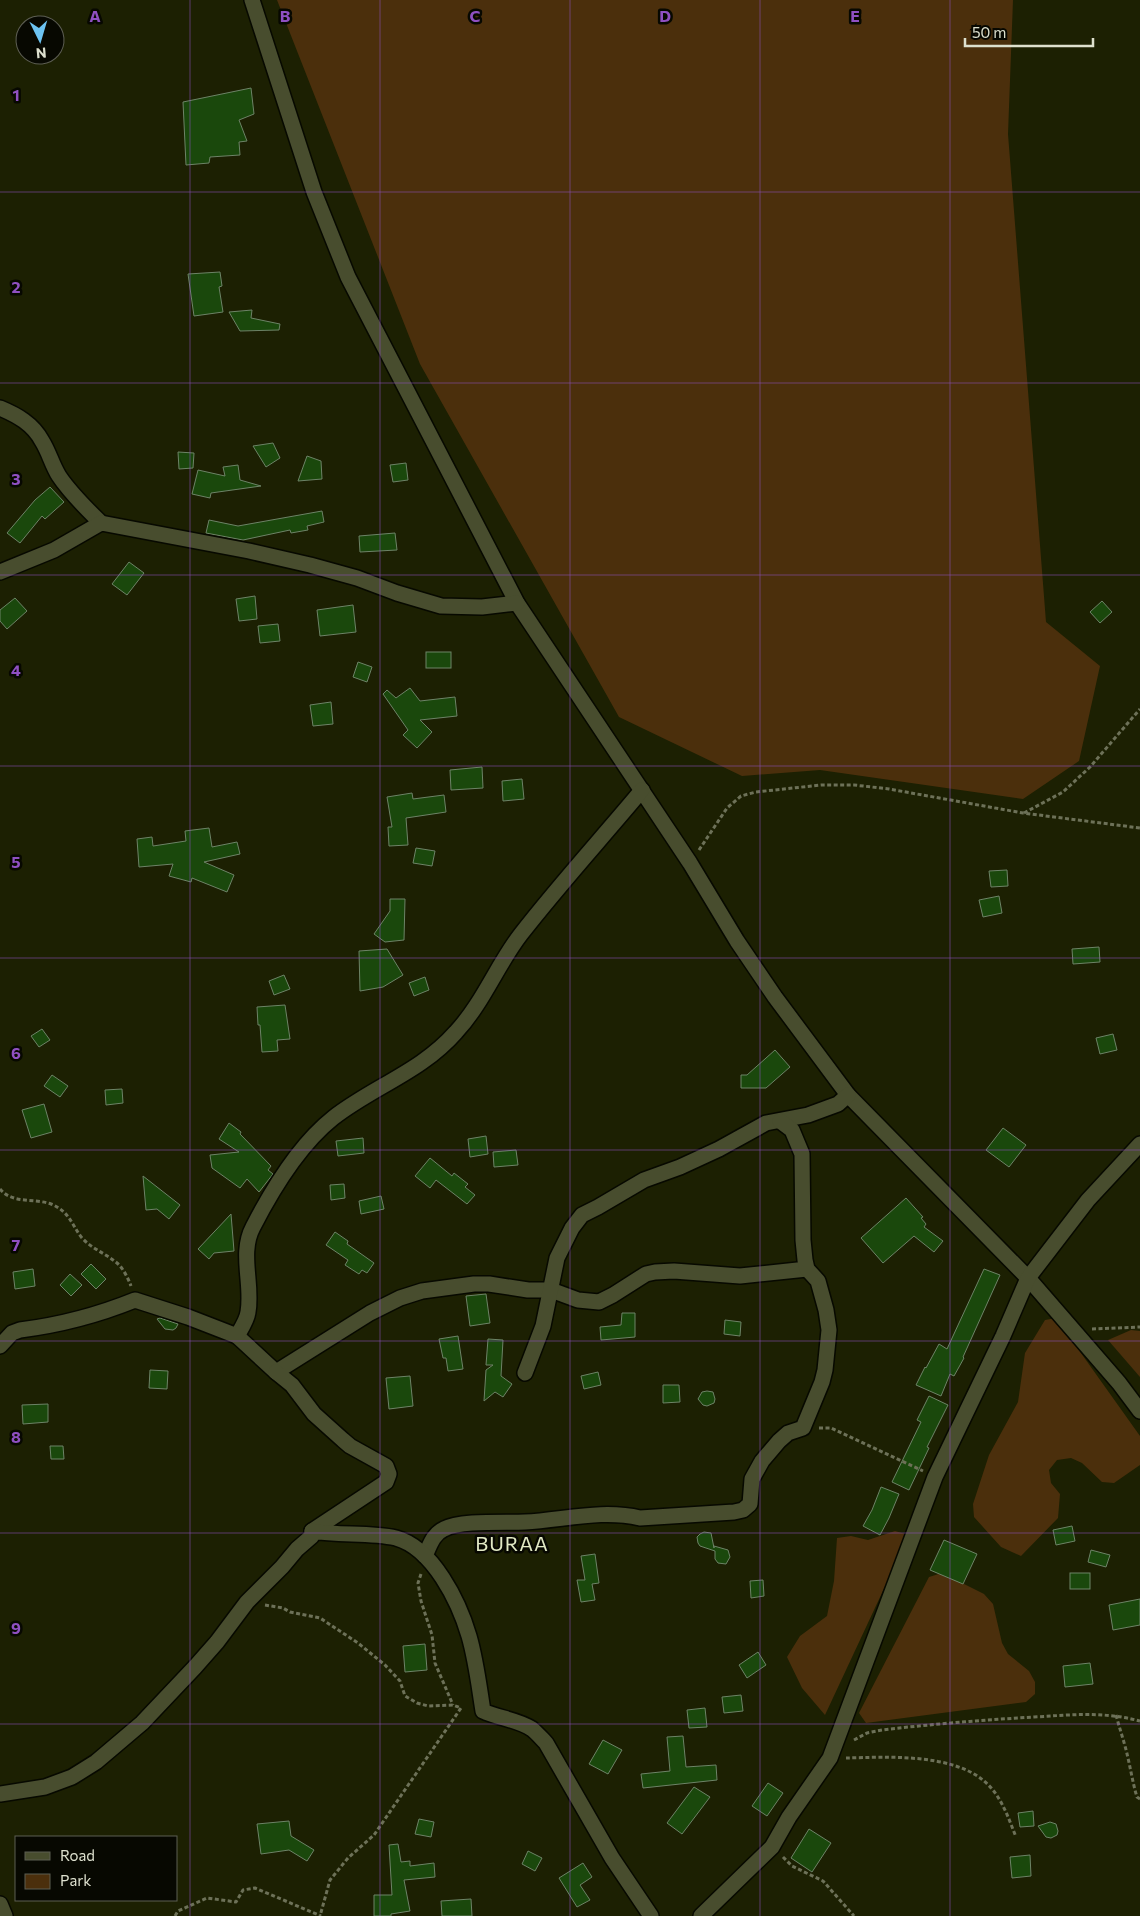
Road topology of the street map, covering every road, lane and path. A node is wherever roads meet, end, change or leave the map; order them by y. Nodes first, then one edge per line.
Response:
1 (252, 0) edge
2 (0, 408) edge
3 (100, 523) junction
4 (0, 572) edge
5 (517, 604) junction
6 (1140, 709) edge
7 (642, 790) junction
8 (1023, 813) junction
9 (1140, 828) edge
10 (690, 863) junction
11 (848, 1095) junction
12 (780, 1121) junction
13 (1140, 1144) edge
14 (0, 1189) edge
15 (807, 1269) junction
16 (1028, 1278) junction
17 (551, 1290) junction
18 (135, 1300) junction
19 (1140, 1327) edge
20 (1074, 1330) junction
21 (237, 1336) junction
22 (0, 1346) edge
23 (276, 1372) junction
24 (525, 1373) dead end
25 (1140, 1412) edge
26 (804, 1428) junction
27 (935, 1477) junction
28 (312, 1531) junction
29 (425, 1556) junction
30 (247, 1602) junction
31 (453, 1704) junction
32 (1116, 1716) junction
33 (1140, 1721) edge
34 (830, 1758) junction
35 (0, 1794) edge
36 (1140, 1799) edge
37 (1016, 1837) dead end
38 (772, 1847) junction
39 (0, 1904) edge
40 (707, 1914) edge
41 (5, 1916) edge
42 (175, 1916) edge
43 (320, 1916) edge
44 (651, 1916) edge
45 (854, 1916) edge

1 - 5 street
2 - 3 street
3 - 4 street
3 - 5 street
5 - 7 street
6 - 8 path
7 - 10 street
7 - 21 street
8 - 9 path
8 - 10 path
10 - 11 street
11 - 12 street
11 - 16 street
12 - 15 street
12 - 17 street
13 - 16 street
14 - 18 path
15 - 17 street
15 - 26 street
16 - 20 street
16 - 27 street
17 - 23 street
17 - 24 street
18 - 21 street
18 - 22 street
19 - 20 path
20 - 25 street
21 - 23 street
23 - 28 street
26 - 27 path
26 - 29 street
27 - 34 street
28 - 29 street
28 - 30 street
29 - 31 path
29 - 44 street
30 - 31 path
30 - 35 street
31 - 43 path
32 - 33 path
32 - 34 path
32 - 36 path
34 - 37 path
34 - 38 street
38 - 40 street
38 - 45 path
39 - 41 street
42 - 43 path

